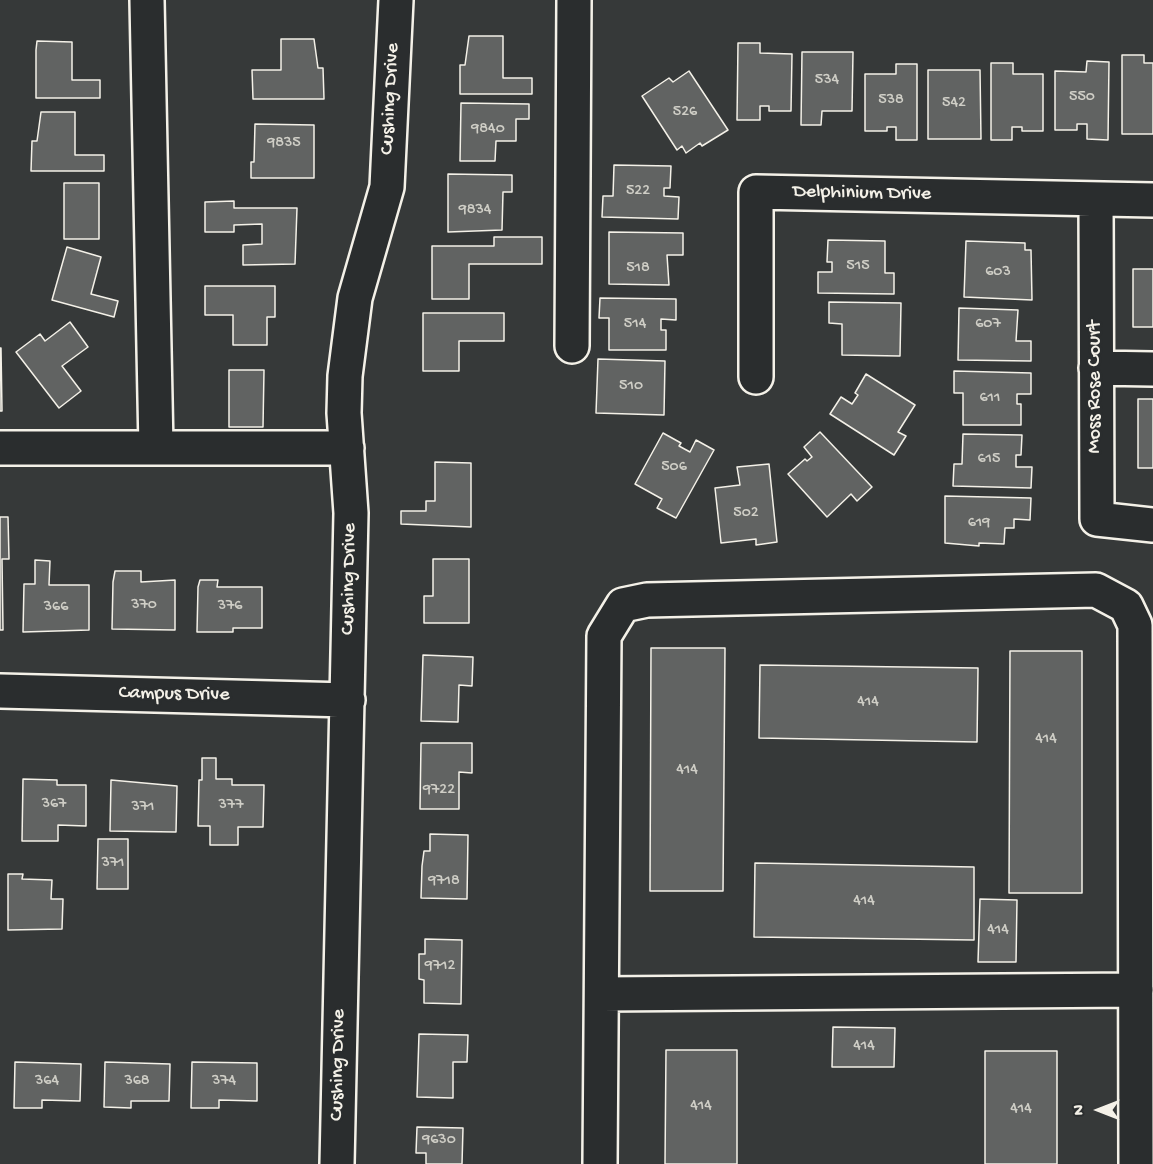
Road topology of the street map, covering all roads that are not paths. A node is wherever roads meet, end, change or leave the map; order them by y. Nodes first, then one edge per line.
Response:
1 (147, 0) edge
2 (396, 0) edge
3 (574, 0) edge
4 (1096, 199) junction
5 (1153, 200) edge
6 (572, 346) dead end
7 (1096, 368) junction
8 (1153, 369) edge
9 (756, 377) dead end
10 (0, 448) edge
11 (156, 448) junction
12 (347, 448) junction
13 (1153, 525) edge
14 (0, 691) edge
15 (348, 700) junction
16 (1136, 990) junction
17 (602, 994) junction
18 (337, 1164) edge
19 (600, 1164) edge
20 (1136, 1164) edge

1 - 11 street
2 - 12 street, Cushing Drive
3 - 6 street
4 - 5 street, Delphinium Drive
4 - 7 street, Moss Rose Court
4 - 9 street, Delphinium Drive
7 - 8 street
7 - 13 street, Moss Rose Court
10 - 11 street
11 - 12 street
12 - 15 street, Cushing Drive
14 - 15 street, Campus Drive
15 - 18 street, Cushing Drive
16 - 17 street
16 - 17 street
16 - 20 street
17 - 19 street

